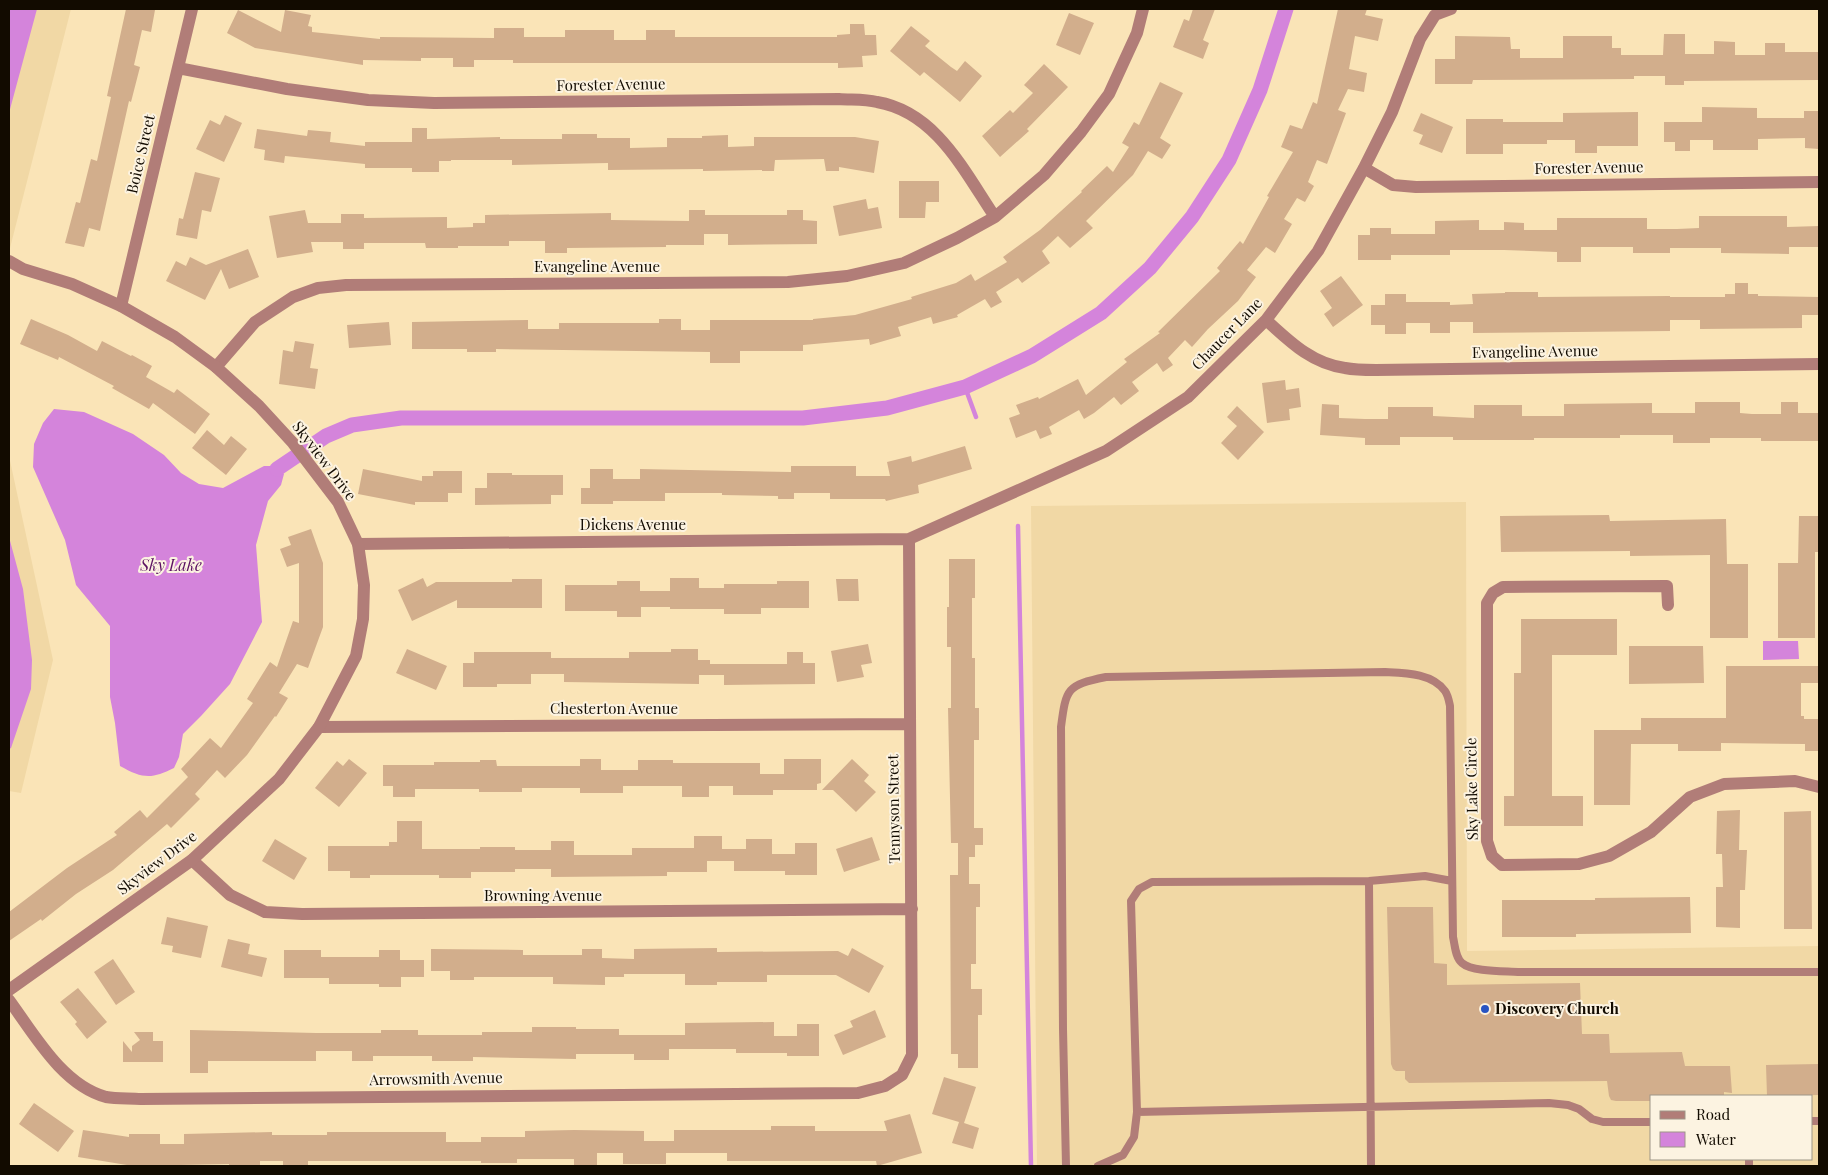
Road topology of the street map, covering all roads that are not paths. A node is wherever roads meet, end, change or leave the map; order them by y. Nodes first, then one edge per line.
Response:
1 (192, 9) edge
2 (1143, 9) edge
3 (1451, 9) edge
4 (178, 68) junction
5 (1364, 168) junction
6 (1819, 182) edge
7 (995, 216) junction
8 (9, 261) edge
9 (9, 269) edge
10 (23, 269) junction
11 (122, 306) junction
12 (1266, 320) junction
13 (1819, 364) edge
14 (216, 367) junction
15 (908, 540) junction
16 (358, 544) junction
17 (1668, 605) dead end
18 (909, 724) junction
19 (319, 727) junction
20 (1819, 787) edge
21 (192, 860) junction
22 (1368, 880) junction
23 (1452, 880) junction
24 (912, 909) junction
25 (1819, 972) edge
26 (9, 990) edge
27 (9, 1000) edge
28 (902, 1075) joint
29 (1369, 1107) junction
30 (1137, 1112) junction
31 (1650, 1122) edge
32 (1066, 1166) edge
33 (1098, 1166) edge
34 (1371, 1166) edge

1 - 4 street, Boice Street
2 - 7 street, Evangeline Avenue
3 - 5 street, Chaucer Lane
4 - 7 street, Forester Avenue
4 - 11 street, Boice Street
5 - 6 street, Forester Avenue
5 - 12 street, Chaucer Lane
7 - 14 street, Evangeline Avenue
8 - 10 street, Skyview Drive
9 - 10 street, Skyview Drive
10 - 11 street, Skyview Drive
11 - 14 street, Skyview Drive
12 - 13 street, Evangeline Avenue
12 - 15 street, Chaucer Lane
14 - 16 street, Skyview Drive
15 - 16 street, Dickens Avenue
15 - 18 street, Tennyson Street
16 - 19 street, Skyview Drive
17 - 20 street, Sky Lake Circle
18 - 19 street, Chesterton Avenue
18 - 24 street, Tennyson Street
19 - 21 street, Skyview Drive
21 - 24 street, Browning Avenue
21 - 26 street, Skyview Drive
22 - 23 lane
22 - 29 lane
22 - 30 lane
23 - 25 lane
23 - 32 lane
24 - 28 street, Tennyson Street
27 - 28 street, Arrowsmith Avenue
29 - 30 lane
29 - 31 lane
29 - 34 lane
30 - 33 lane

